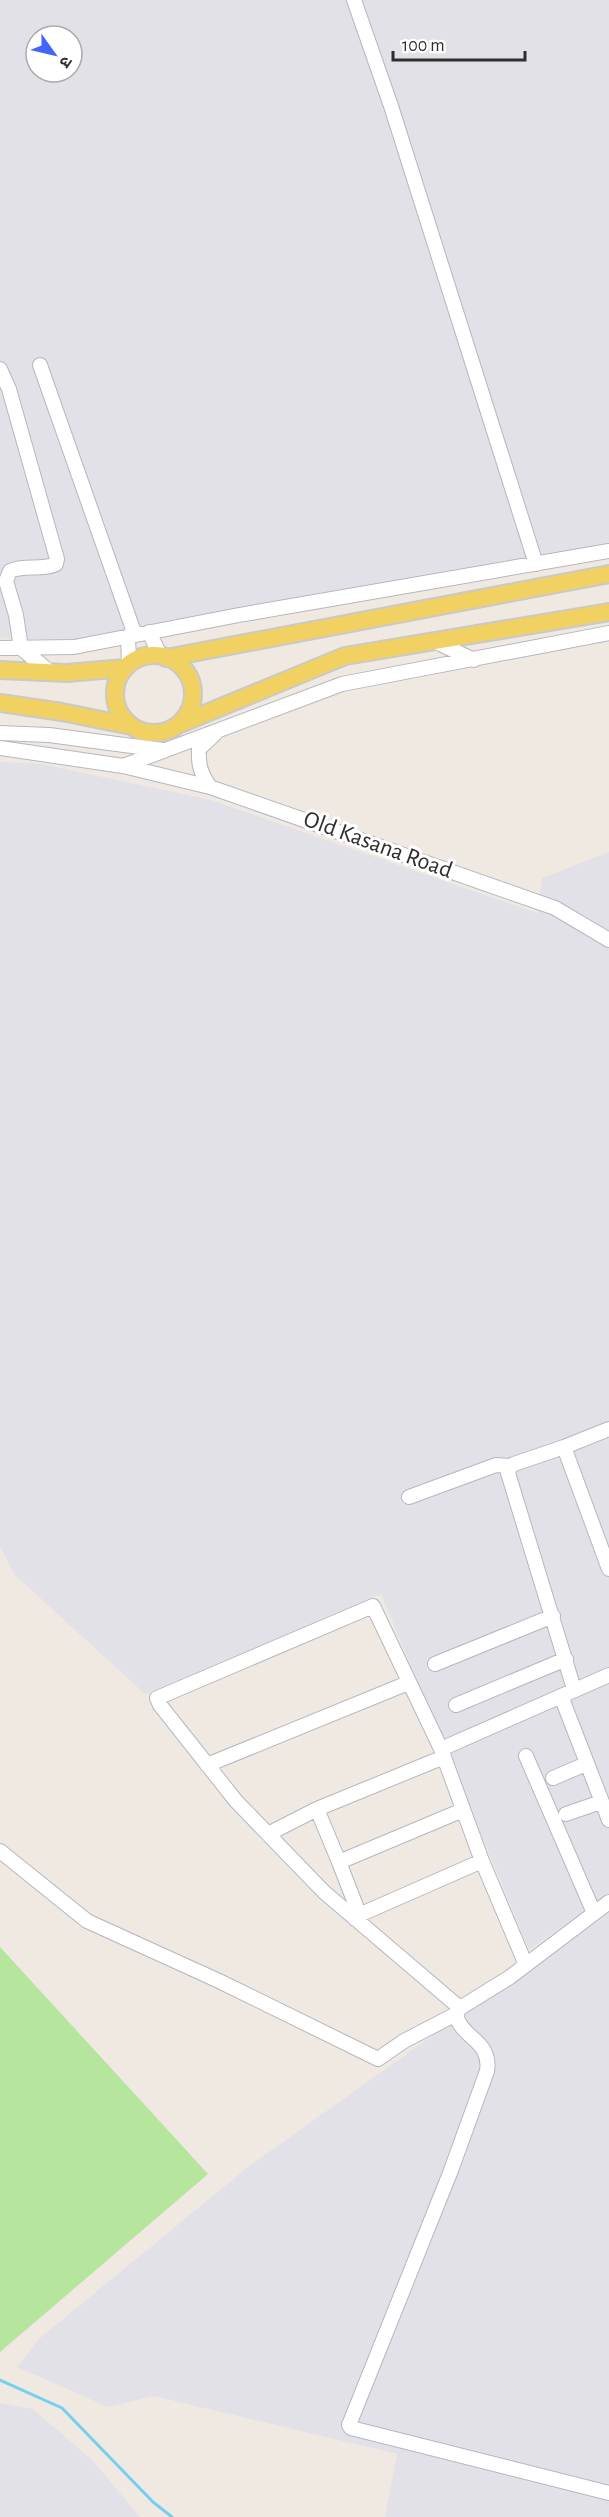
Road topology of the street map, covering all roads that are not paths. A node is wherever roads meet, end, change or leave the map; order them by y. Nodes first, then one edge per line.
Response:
1 (354, 0) edge
2 (40, 365) dead end
3 (0, 369) edge
4 (609, 551) edge
5 (536, 564) junction
6 (609, 574) edge
7 (609, 612) edge
8 (149, 632) junction
9 (609, 633) edge
10 (132, 636) junction
11 (436, 642) junction
12 (0, 648) edge
13 (21, 648) junction
14 (163, 656) junction
15 (474, 660) junction
16 (127, 667) junction
17 (0, 670) edge
18 (50, 672) junction
19 (0, 703) edge
20 (180, 724) junction
21 (131, 726) junction
22 (224, 728) junction
23 (0, 733) edge
24 (0, 748) edge
25 (162, 750) junction
26 (123, 766) junction
27 (210, 787) junction
28 (609, 940) edge
29 (609, 1429) edge
30 (564, 1447) junction
31 (510, 1466) junction
32 (409, 1497) dead end
33 (609, 1569) edge
34 (553, 1616) junction
35 (566, 1659) junction
36 (435, 1664) dead end
37 (609, 1675) edge
38 (408, 1683) junction
39 (574, 1689) junction
40 (561, 1696) junction
41 (456, 1705) dead end
42 (443, 1753) junction
43 (526, 1756) dead end
44 (586, 1764) junction
45 (207, 1765) junction
46 (553, 1778) dead end
47 (601, 1802) junction
48 (317, 1809) junction
49 (463, 1810) junction
50 (566, 1814) dead end
51 (609, 1820) edge
52 (268, 1834) junction
53 (0, 1851) edge
54 (482, 1861) junction
55 (339, 1862) junction
56 (609, 1902) edge
57 (594, 1913) junction
58 (357, 1917) junction
59 (526, 1965) junction
60 (458, 2011) junction
61 (609, 2493) edge

1 - 5 street
2 - 10 street
3 - 13 street
4 - 5 street
5 - 8 street
6 - 14 main road
7 - 11 main road
8 - 10 street
8 - 14 street
9 - 15 street
10 - 13 street
10 - 16 street
11 - 15 street
11 - 20 main road
12 - 13 street
13 - 18 street
14 - 16 main road
14 - 20 main road
15 - 22 street
16 - 18 main road
16 - 21 main road
17 - 18 main road
19 - 21 main road
20 - 21 main road
22 - 25 street
22 - 27 street
23 - 25 street
24 - 26 street, Old Kasana Road
25 - 26 street
26 - 27 street, Old Kasana Road
27 - 28 street, Old Kasana Road
29 - 30 street
30 - 31 street
30 - 33 street
31 - 32 street
31 - 34 street
34 - 35 street
34 - 36 street
35 - 39 street
35 - 41 street
37 - 39 street
38 - 42 street
38 - 45 street
38 - 45 street
39 - 40 street
40 - 42 street
40 - 44 street
42 - 48 street
42 - 49 street
43 - 57 street
44 - 46 street
44 - 47 street
45 - 52 street
47 - 50 street
47 - 51 street
48 - 52 street
48 - 55 street
49 - 54 street
49 - 55 street
52 - 58 street
53 - 60 street
54 - 58 street
54 - 59 street
55 - 58 street
56 - 57 street
57 - 59 street
58 - 60 street
59 - 60 street
60 - 61 street

